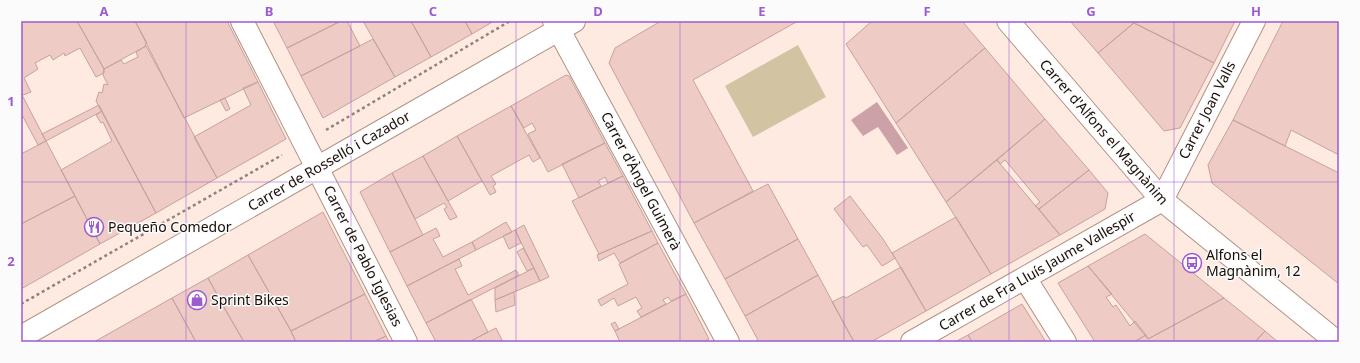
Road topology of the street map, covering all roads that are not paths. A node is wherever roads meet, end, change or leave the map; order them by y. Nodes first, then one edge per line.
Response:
1 (242, 21) edge
2 (1008, 21) edge
3 (1254, 21) edge
4 (562, 24) edge
5 (318, 168) junction
6 (1162, 200) junction
7 (1025, 278) junction
8 (21, 337) edge
9 (406, 342) edge
10 (728, 342) edge
11 (912, 342) edge
12 (1065, 342) edge
13 (1337, 342) edge

1 - 5 street, Carrer de Pablo Iglesias
2 - 6 street, Carrer d'Alfons el Magnànim
3 - 6 street, Carrer Joan Valls
4 - 5 street, Carrer de Rosselló i Cazador
4 - 10 street, Carrer d'Àngel Guimerà
5 - 8 street, Carrer de Rosselló i Cazador
5 - 9 street, Carrer de Pablo Iglesias
6 - 7 street, Carrer de Fra Lluís Jaume Vallespir
6 - 13 street, Carrer d'Alfons el Magnànim
7 - 11 street, Carrer de Fra Lluís Jaume Vallespir
7 - 12 street

